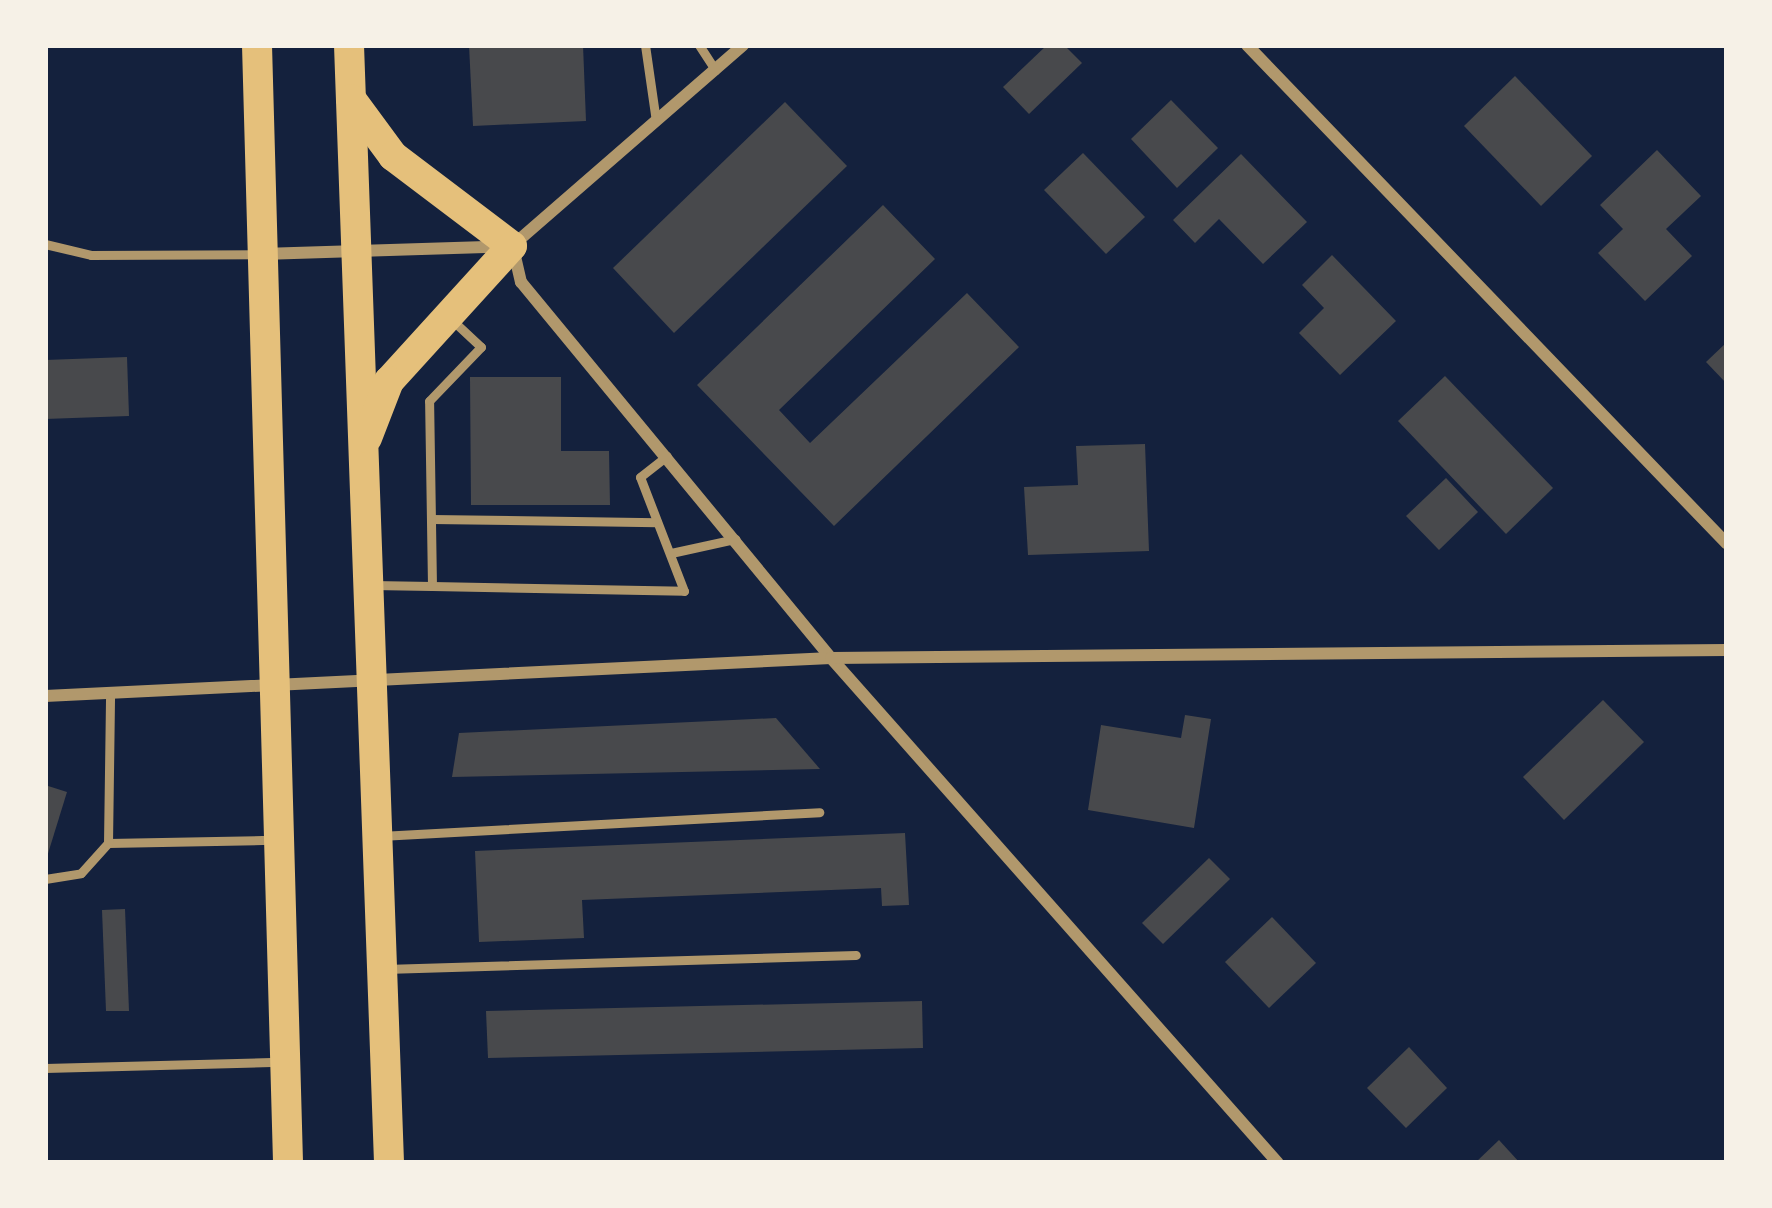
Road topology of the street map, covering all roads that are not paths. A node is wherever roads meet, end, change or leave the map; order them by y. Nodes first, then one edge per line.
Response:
1 (257, 45) edge
2 (349, 45) edge
3 (645, 45) edge
4 (699, 45) edge
5 (743, 45) edge
6 (1247, 45) edge
7 (715, 70) junction
8 (351, 99) junction
9 (656, 121) junction
10 (45, 244) edge
11 (512, 246) junction
12 (260, 254) junction
13 (355, 254) junction
14 (448, 316) junction
15 (361, 455) junction
16 (667, 455) junction
17 (430, 519) junction
18 (657, 522) junction
19 (735, 538) junction
20 (1727, 544) edge
21 (671, 553) junction
22 (367, 585) junction
23 (432, 586) junction
24 (1727, 650) edge
25 (831, 658) junction
26 (368, 681) junction
27 (273, 685) junction
28 (110, 693) junction
29 (45, 697) edge
30 (819, 812) dead end
31 (375, 836) junction
32 (278, 840) junction
33 (108, 842) junction
34 (45, 879) edge
35 (856, 955) dead end
36 (380, 970) junction
37 (285, 1062) junction
38 (45, 1068) edge
39 (289, 1163) edge
40 (389, 1163) edge
41 (1278, 1163) edge

1 - 12 main road
2 - 8 main road
3 - 9 lane
4 - 7 lane
5 - 7 street
6 - 20 street
7 - 9 street
8 - 11 main road
8 - 13 main road
9 - 11 street
10 - 12 lane
11 - 13 street
11 - 14 main road
11 - 16 street
12 - 13 street
12 - 27 main road
13 - 15 main road
14 - 15 main road
14 - 17 lane
15 - 22 main road
16 - 18 lane
16 - 19 street
17 - 18 lane
17 - 23 lane
18 - 21 lane
19 - 21 lane
19 - 25 street
21 - 23 lane
22 - 23 lane
22 - 26 main road
24 - 25 street
25 - 26 street
25 - 41 street
26 - 27 street
26 - 31 main road
27 - 28 street
27 - 32 main road
28 - 29 street
28 - 33 lane
30 - 31 lane
31 - 36 main road
32 - 33 lane
32 - 37 main road
33 - 34 lane
35 - 36 lane
36 - 40 main road
37 - 38 lane
37 - 39 main road

